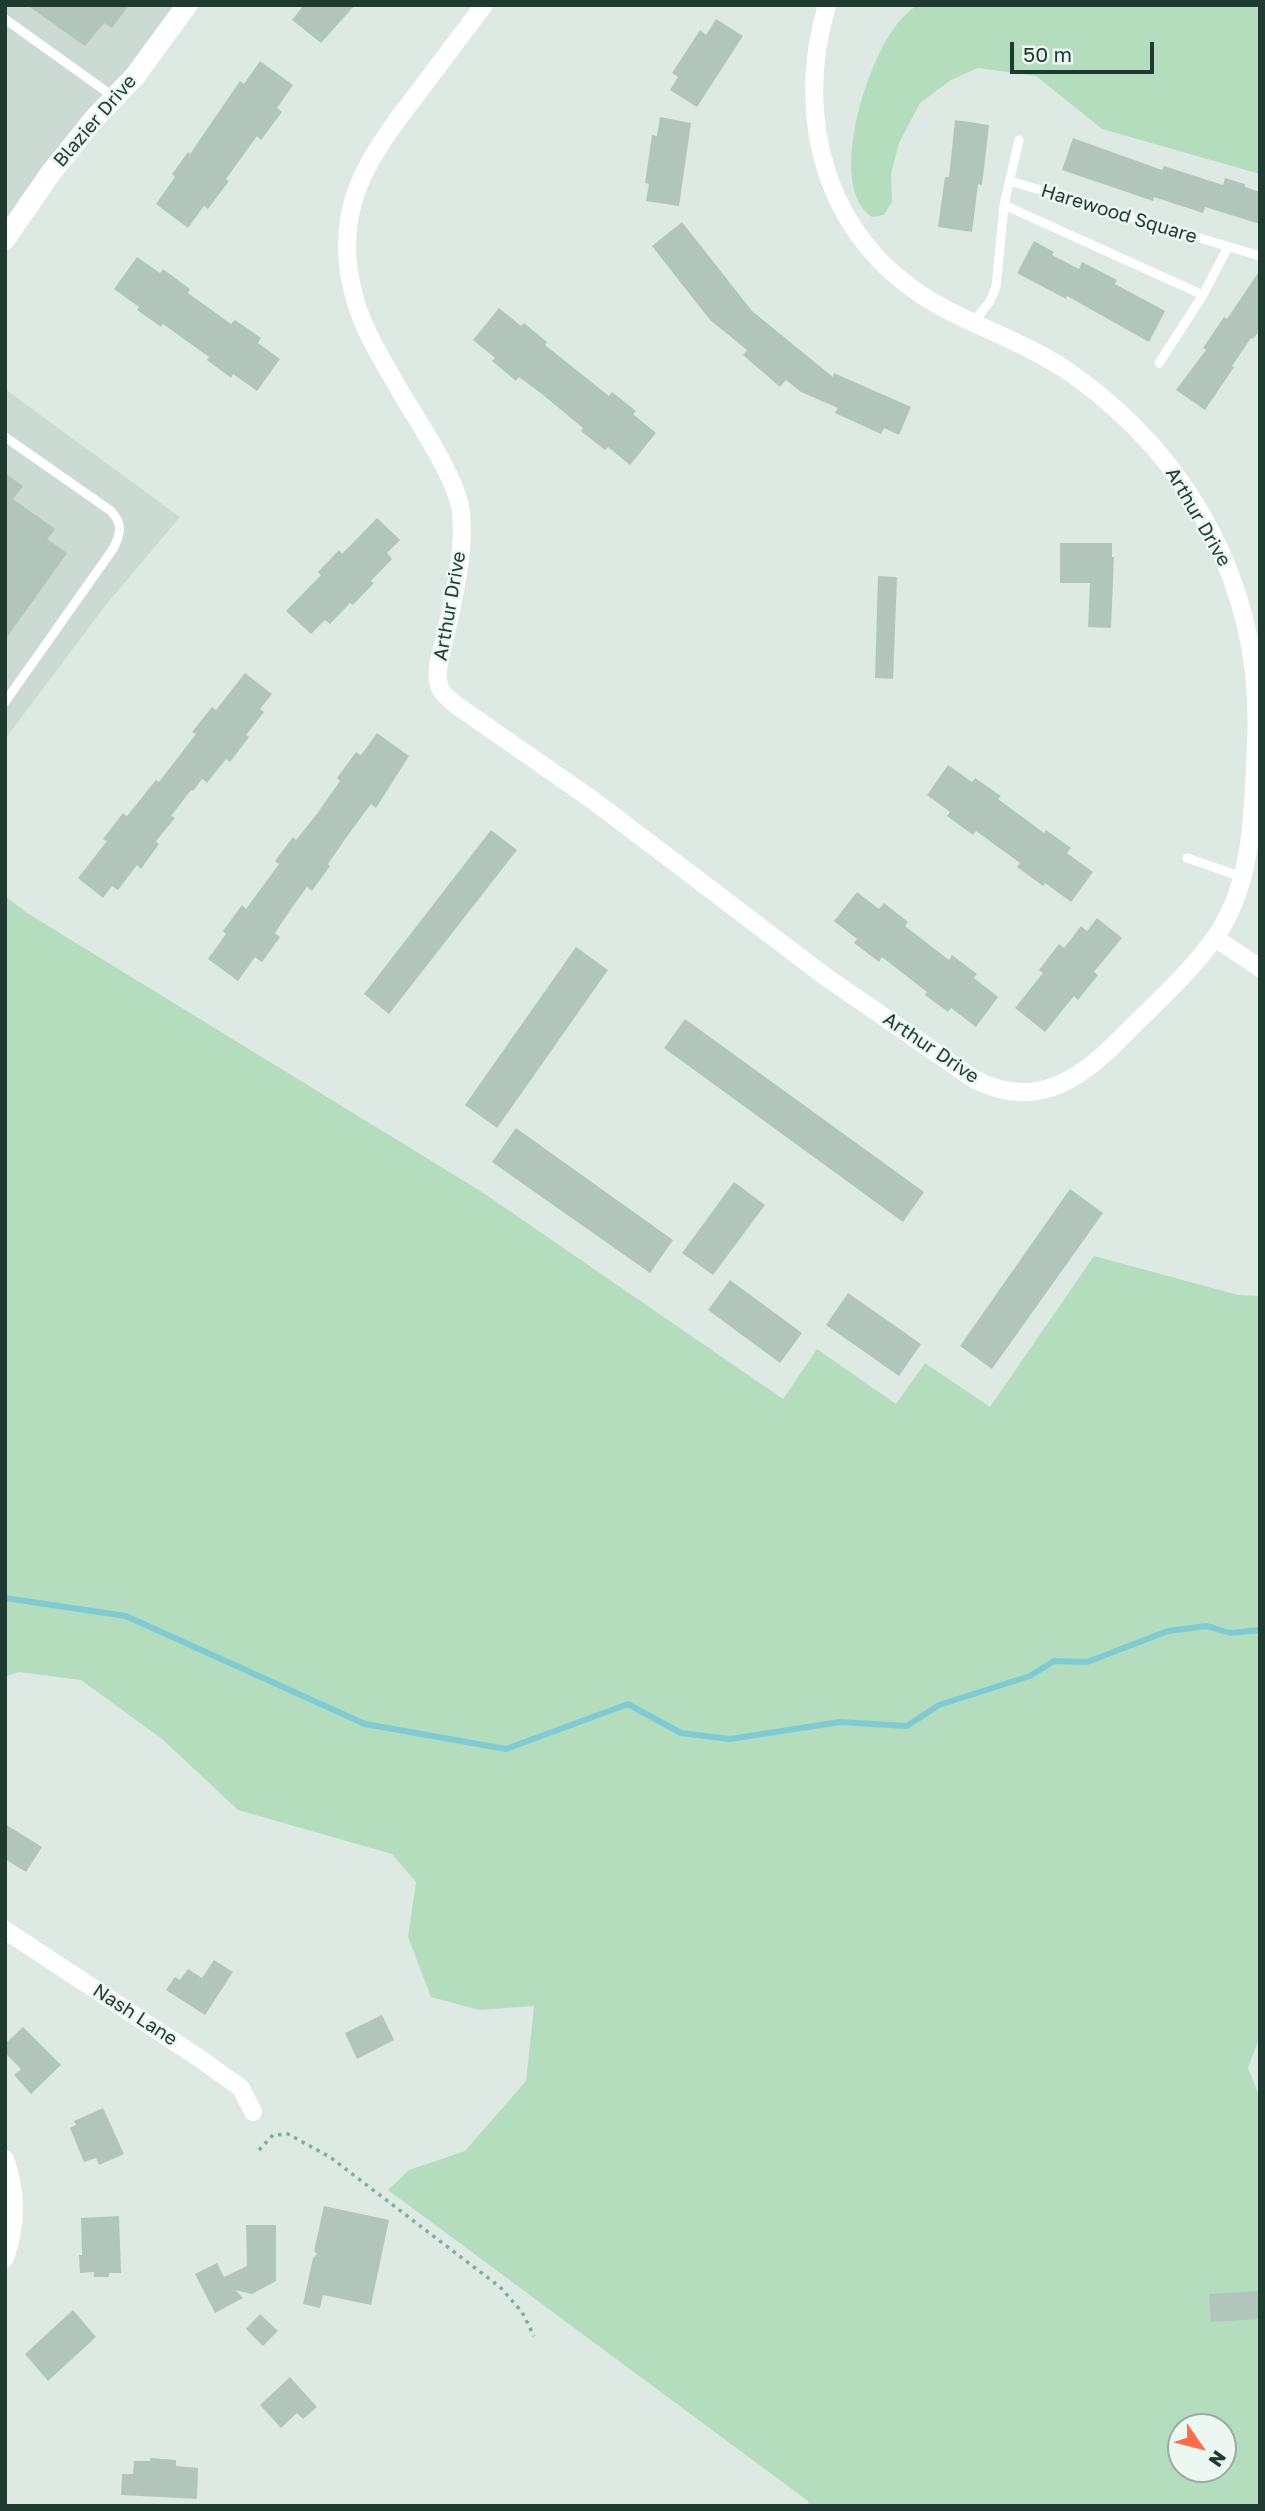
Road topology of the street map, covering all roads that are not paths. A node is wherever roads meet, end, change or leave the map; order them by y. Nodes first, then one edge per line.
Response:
1 (187, 5) edge
2 (484, 5) edge
3 (827, 5) edge
4 (5, 19) edge
5 (114, 97) junction
6 (1019, 140) dead end
7 (1010, 181) junction
8 (1004, 205) junction
9 (5, 239) edge
10 (1228, 247) junction
11 (1260, 256) edge
12 (1203, 295) junction
13 (973, 323) junction
14 (1159, 363) dead end
15 (5, 437) edge
16 (7, 698) edge
17 (1187, 858) dead end
18 (1242, 877) junction
19 (1215, 938) junction
20 (1260, 968) edge
21 (5, 1930) edge
22 (253, 2112) dead end
23 (5, 2159) edge
24 (5, 2258) edge

1 - 5 street, Blazier Drive
2 - 19 street, Arthur Drive
3 - 13 street, Arthur Drive
4 - 5 lane
5 - 9 street, Blazier Drive
6 - 7 lane
7 - 8 lane
7 - 10 lane, Harewood Square
8 - 12 lane, Harewood Square
8 - 13 lane
10 - 11 lane, Harewood Square
10 - 12 lane
12 - 14 lane
13 - 18 street, Arthur Drive
15 - 16 lane
17 - 18 lane
18 - 19 street, Arthur Drive
19 - 20 street
21 - 22 street, Nash Lane
23 - 24 street

